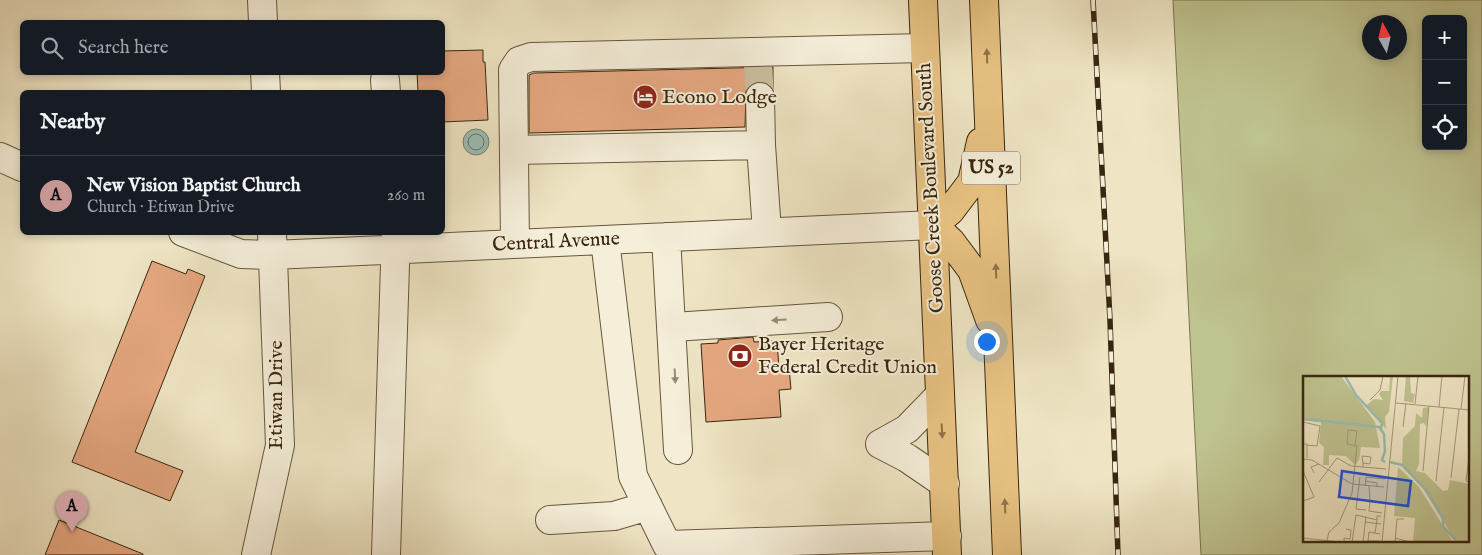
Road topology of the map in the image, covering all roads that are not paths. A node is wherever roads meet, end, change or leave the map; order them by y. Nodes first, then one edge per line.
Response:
1 (262, 0) edge
2 (923, 0) edge
3 (984, 0) edge
4 (263, 20) edge
5 (925, 48) junction
6 (265, 75) edge
7 (266, 90) edge
8 (760, 97) tunnel mouth
9 (988, 98) junction
10 (761, 145) junction
11 (514, 150) junction
12 (0, 157) edge
13 (20, 166) edge
14 (933, 225) junction
15 (767, 232) junction
16 (191, 235) edge
17 (666, 237) junction
18 (605, 240) junction
19 (396, 241) edge
20 (272, 244) edge
21 (515, 244) junction
22 (828, 317) dead end
23 (673, 327) junction
24 (998, 337) junction
25 (940, 395) junction
26 (678, 450) dead end
27 (945, 484) junction
28 (648, 506) junction
29 (550, 520) dead end
30 (947, 545) edge
31 (750, 548) edge
32 (667, 550) edge
33 (256, 555) edge
34 (386, 555) edge
35 (1007, 555) edge

1 - 4 street
2 - 5 highway, Goose Creek Boulevard South
9 -> 3 highway, US 52
5 - 11 street
5 - 14 highway, Goose Creek Boulevard South
6 - 7 street
8 - 10 street
9 - 14 highway
24 -> 9 highway, US 52
10 - 11 street
10 - 15 street
11 - 21 street
12 - 13 street
14 - 15 street, Central Avenue
14 - 24 highway
14 - 25 highway, Goose Creek Boulevard South
15 - 17 street, Central Avenue
16 - 20 street, Central Avenue
17 - 18 street, Central Avenue
17 - 23 street
18 - 21 street, Central Avenue
18 - 28 street
19 - 20 street, Central Avenue
19 - 21 street, Central Avenue
19 - 34 street
20 - 33 street, Etiwan Drive
22 -> 23 street
23 -> 26 street
35 -> 24 highway, US 52
25 -> 27 highway, Goose Creek Boulevard South
25 - 27 street
27 - 30 highway, Goose Creek Boulevard South
28 - 29 street
28 - 32 street
30 - 31 street
31 - 32 street

